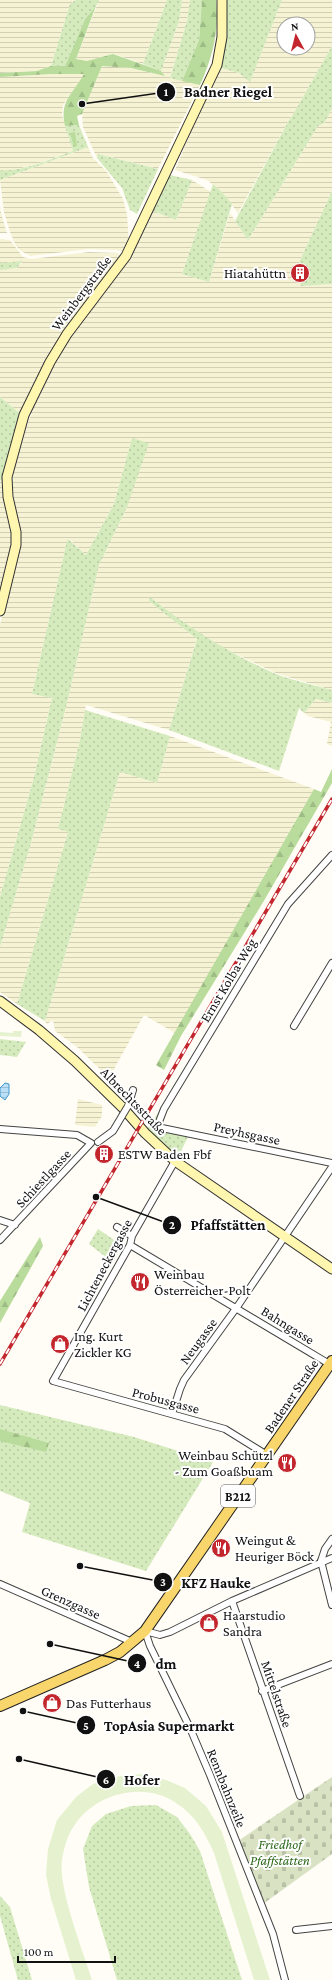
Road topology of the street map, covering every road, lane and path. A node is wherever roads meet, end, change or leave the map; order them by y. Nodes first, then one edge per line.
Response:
1 (222, 0) edge
2 (0, 611) edge
3 (332, 855) edge
4 (331, 966) edge
5 (0, 1001) edge
6 (294, 1026) dead end
7 (133, 1090) dead end
8 (157, 1127) joint
9 (0, 1129) edge
10 (98, 1142) dead end
11 (175, 1161) junction
12 (332, 1163) edge
13 (332, 1167) edge
14 (0, 1220) edge
15 (15, 1225) junction
16 (117, 1226) dead end
17 (132, 1236) junction
18 (285, 1237) junction
19 (0, 1240) edge
20 (130, 1245) junction
21 (332, 1269) edge
22 (237, 1307) junction
23 (331, 1364) edge
24 (53, 1381) joint
25 (172, 1414) junction
26 (267, 1455) junction
27 (332, 1539) edge
28 (332, 1558) edge
29 (321, 1562) junction
30 (0, 1584) edge
31 (232, 1601) junction
32 (332, 1605) edge
33 (145, 1631) junction
34 (132, 1642) junction
35 (332, 1664) edge
36 (262, 1691) junction
37 (0, 1706) edge
38 (300, 1796) dead end
39 (332, 1926) edge
40 (296, 1930) dead end
41 (285, 1980) edge

1 - 2 main road, Weinbergstraße
3 - 8 street, Ernst Kolba-Weg
4 - 6 street
5 - 11 main road, Albrechtsstraße
7 - 10 street, bridge
8 - 12 street, Preyhsgasse
9 - 15 street, Schiestlgasse
11 - 17 street, Lichteneckergasse
11 - 18 main road, Albrechtsstraße
13 - 18 street, Neugasse
14 - 15 street
15 - 19 street, Schiestlgasse
16 - 17 street
17 - 20 street, Lichteneckergasse
18 - 21 main road, Albrechtsstraße
18 - 22 street, Neugasse
20 - 22 street, Bahngasse
20 - 24 street, Lichteneckergasse
22 - 23 street, Bahngasse
22 - 25 street, Neugasse
23 - 26 main road, Badener Straße / B212
24 - 25 street, Probusgasse
25 - 26 street, Probusgasse
26 - 33 main road, Badener Straße / B212
27 - 29 street
28 - 29 street
29 - 31 street
29 - 32 street
30 - 34 street, Grenzgasse
31 - 33 street
31 - 36 street, Mittelstraße
33 - 34 main road, Badener Straße / B212
33 - 41 street, Rennbahnzeile
34 - 37 main road, B212
35 - 36 street
36 - 38 street, Mittelstraße
39 - 40 street

